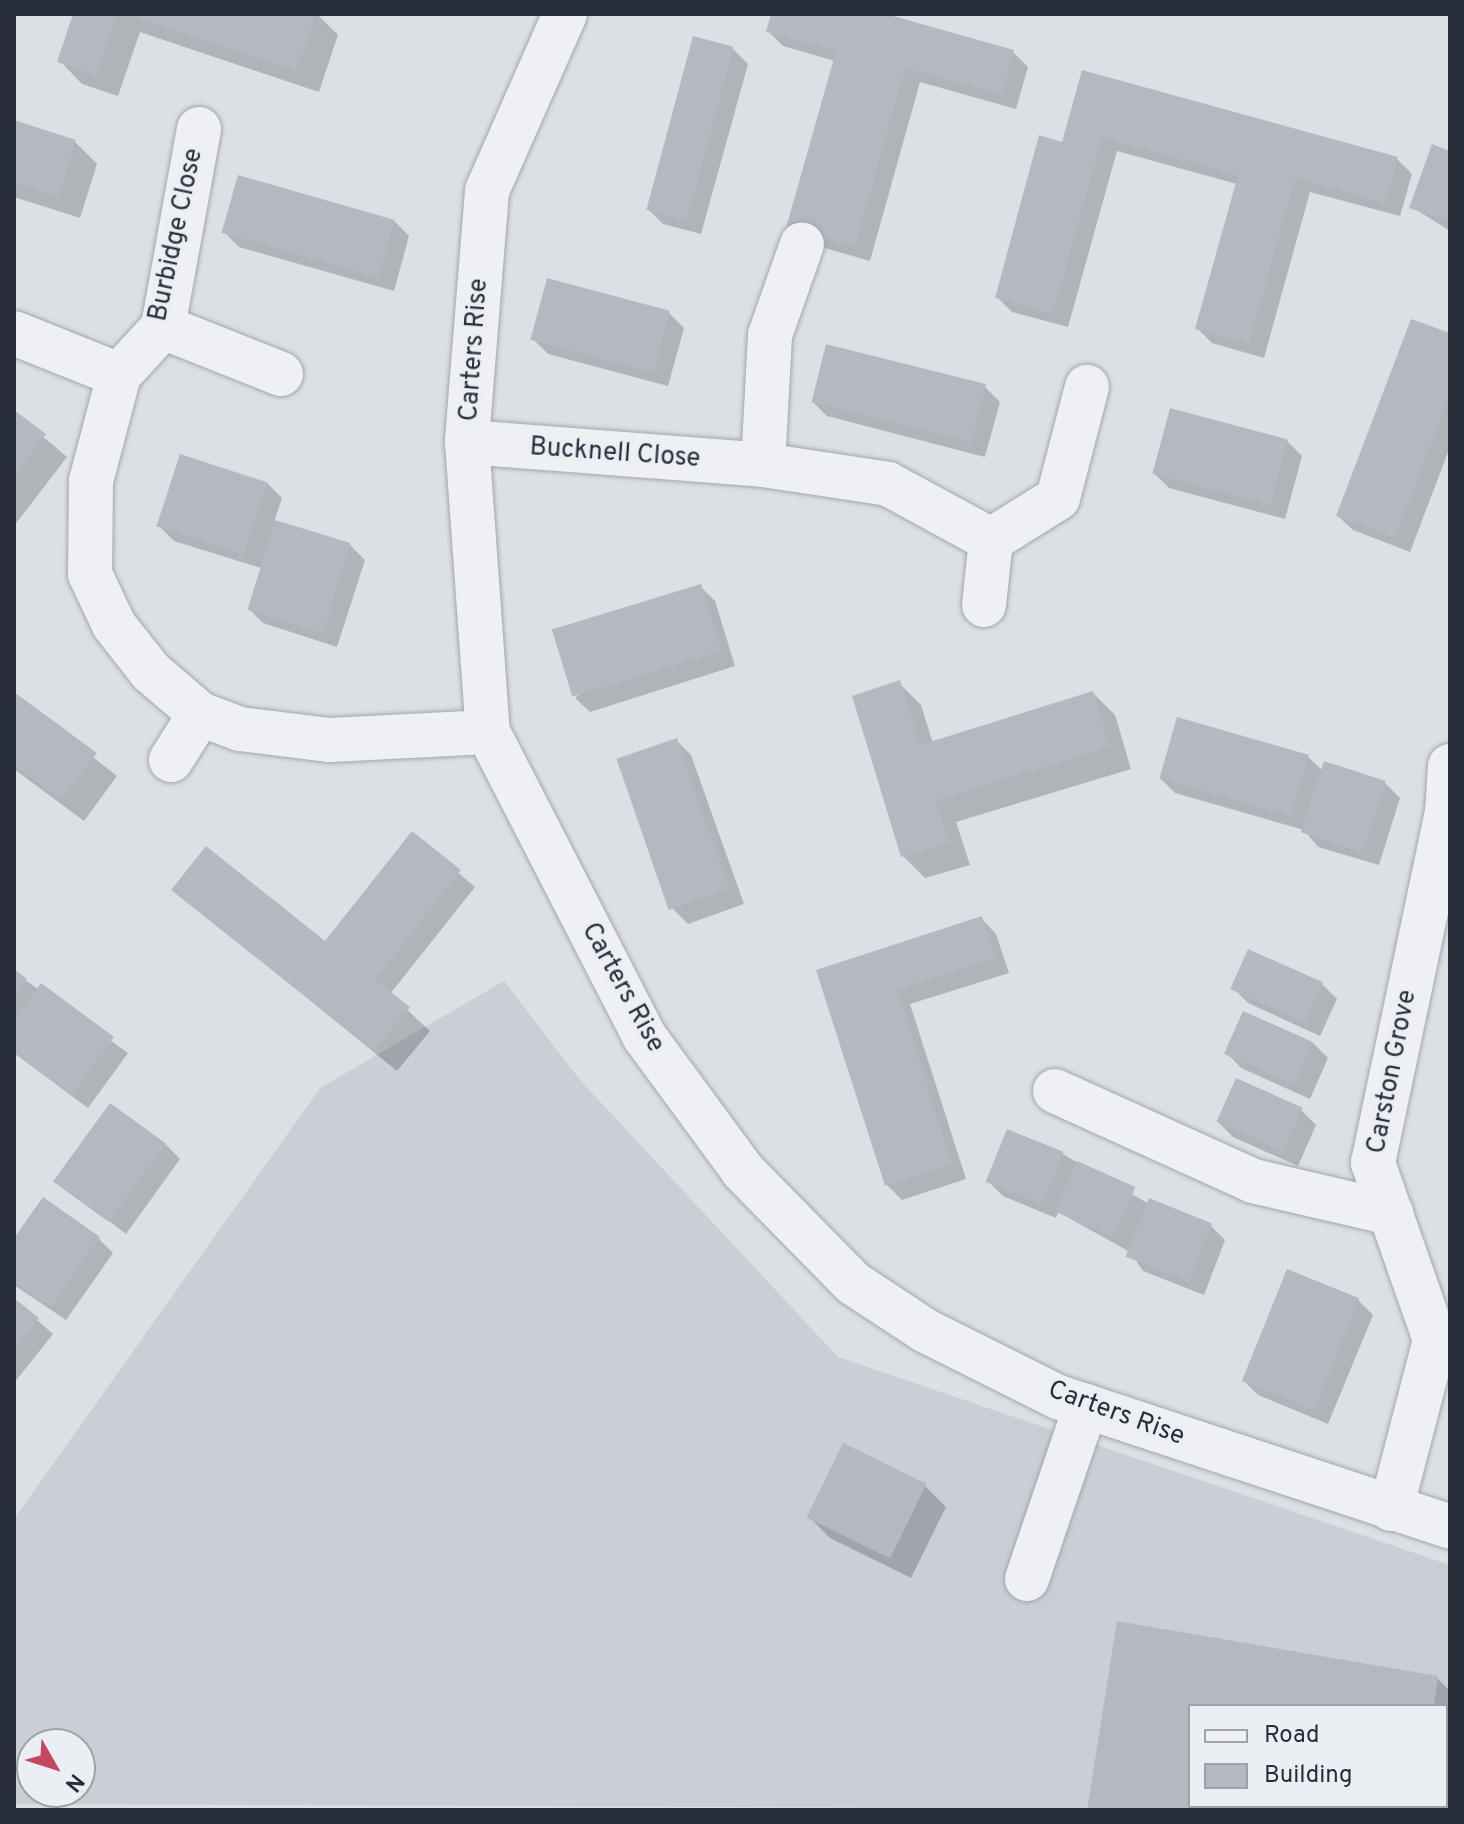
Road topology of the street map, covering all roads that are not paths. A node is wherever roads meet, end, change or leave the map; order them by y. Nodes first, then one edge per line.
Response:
1 (565, 14) edge
2 (199, 129) dead end
3 (802, 244) dead end
4 (163, 327) junction
5 (14, 333) edge
6 (281, 374) dead end
7 (119, 375) junction
8 (1087, 387) dead end
9 (467, 442) junction
10 (763, 465) junction
11 (991, 540) junction
12 (984, 605) dead end
13 (200, 714) junction
14 (488, 732) junction
15 (171, 760) dead end
16 (1450, 766) edge
17 (1055, 1091) dead end
18 (1391, 1213) junction
19 (1086, 1406) junction
20 (1391, 1509) junction
21 (1450, 1527) edge
22 (1027, 1579) dead end

1 - 9 street, Carters Rise
2 - 4 street, Burbidge Close
3 - 10 street
4 - 6 street
4 - 7 street, Burbidge Close
5 - 7 street
7 - 13 street, Burbidge Close
8 - 11 street
9 - 10 street, Bucknell Close
9 - 14 street, Carters Rise
10 - 11 street, Bucknell Close
11 - 12 street
13 - 14 street, Burbidge Close
13 - 15 street
14 - 19 street, Carters Rise
16 - 18 street, Carston Grove
17 - 18 street
18 - 20 street, Carston Grove
19 - 20 street, Carters Rise
19 - 22 street
20 - 21 street, Carters Rise

